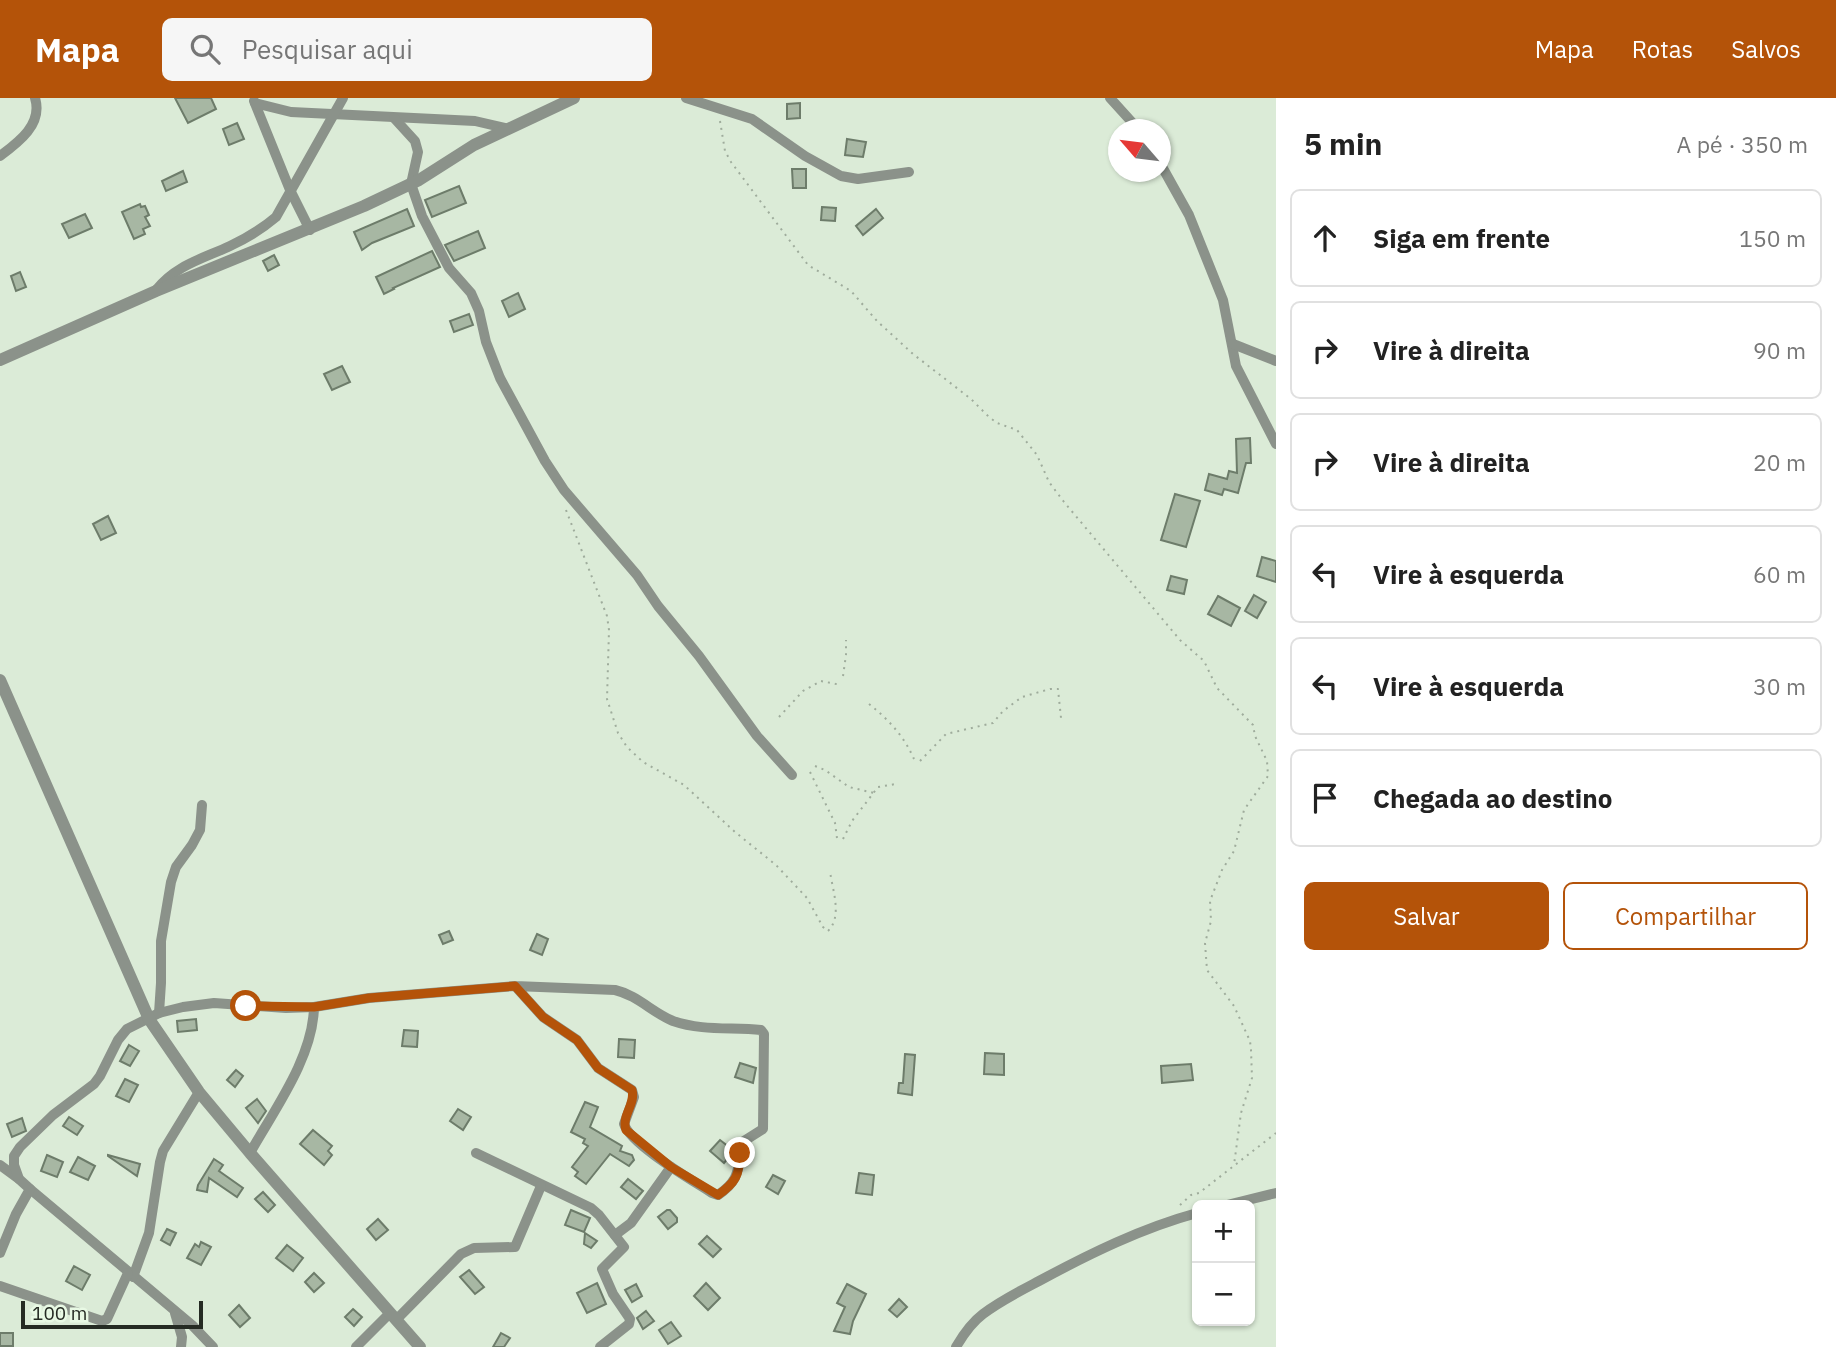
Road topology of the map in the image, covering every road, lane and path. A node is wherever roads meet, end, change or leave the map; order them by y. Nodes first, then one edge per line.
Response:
1 (35, 98) edge
2 (343, 98) edge
3 (575, 98) edge
4 (686, 98) edge
5 (1110, 98) edge
6 (254, 101) edge
7 (720, 113) dead end
8 (335, 115) junction
9 (394, 118) junction
10 (1129, 119) edge
11 (509, 129) junction
12 (0, 156) edge
13 (909, 172) dead end
14 (1171, 182) edge
15 (411, 184) junction
16 (290, 190) junction
17 (310, 230) junction
18 (156, 291) junction
19 (1233, 344) junction
20 (0, 360) edge
21 (1276, 362) edge
22 (1276, 444) edge
23 (565, 508) dead end
24 (846, 640) dead end
25 (843, 676) dead end
26 (0, 680) edge
27 (841, 685) dead end
28 (869, 704) dead end
29 (779, 717) dead end
30 (1061, 718) dead end
31 (914, 758) dead end
32 (920, 761) dead end
33 (815, 766) dead end
34 (810, 772) dead end
35 (792, 775) dead end
36 (896, 784) dead end
37 (874, 793) junction
38 (202, 805) dead end
39 (837, 838) dead end
40 (844, 839) dead end
41 (830, 871) dead end
42 (515, 986) junction
43 (314, 1007) junction
44 (154, 1016) junction
45 (199, 1091) junction
46 (1276, 1133) edge
47 (250, 1153) junction
48 (476, 1153) dead end
49 (0, 1165) edge
50 (1234, 1165) junction
51 (671, 1167) junction
52 (19, 1179) junction
53 (541, 1186) junction
54 (30, 1188) junction
55 (1276, 1193) edge
56 (1247, 1200) edge
57 (1192, 1214) edge
58 (1175, 1219) junction
59 (615, 1235) junction
60 (0, 1253) edge
61 (131, 1275) junction
62 (0, 1286) edge
63 (175, 1312) junction
64 (393, 1317) junction
65 (181, 1347) edge
66 (213, 1347) edge
67 (356, 1347) edge
68 (420, 1347) edge
69 (600, 1347) edge
70 (956, 1347) edge

1 - 12 street
2 - 8 street
3 - 11 street
4 - 13 street
5 - 10 street
6 - 8 street
6 - 16 street
7 - 50 path
8 - 9 street
8 - 16 street
9 - 11 street
9 - 15 street
11 - 15 street
14 - 19 street
15 - 17 street
15 - 35 street
16 - 17 street
16 - 18 street
17 - 18 street
18 - 20 street
19 - 21 street
19 - 22 street
23 - 41 path
24 - 25 path
26 - 44 street
27 - 29 path
28 - 31 path
30 - 32 path
33 - 37 path
34 - 39 path
36 - 37 path
37 - 40 path
38 - 44 street
42 - 43 street
42 - 51 street
42 - 51 street
43 - 44 street
43 - 47 street
44 - 45 street
44 - 52 street
45 - 47 street
45 - 61 street
46 - 50 path
47 - 64 street
48 - 53 street
49 - 52 street
50 - 58 path
51 - 59 street
52 - 54 street
53 - 59 street
53 - 64 street
54 - 60 street
54 - 61 street
55 - 56 street
57 - 58 street
58 - 70 street
59 - 69 street
61 - 62 street
61 - 63 street
63 - 65 street
63 - 66 street
64 - 67 street
64 - 68 street

